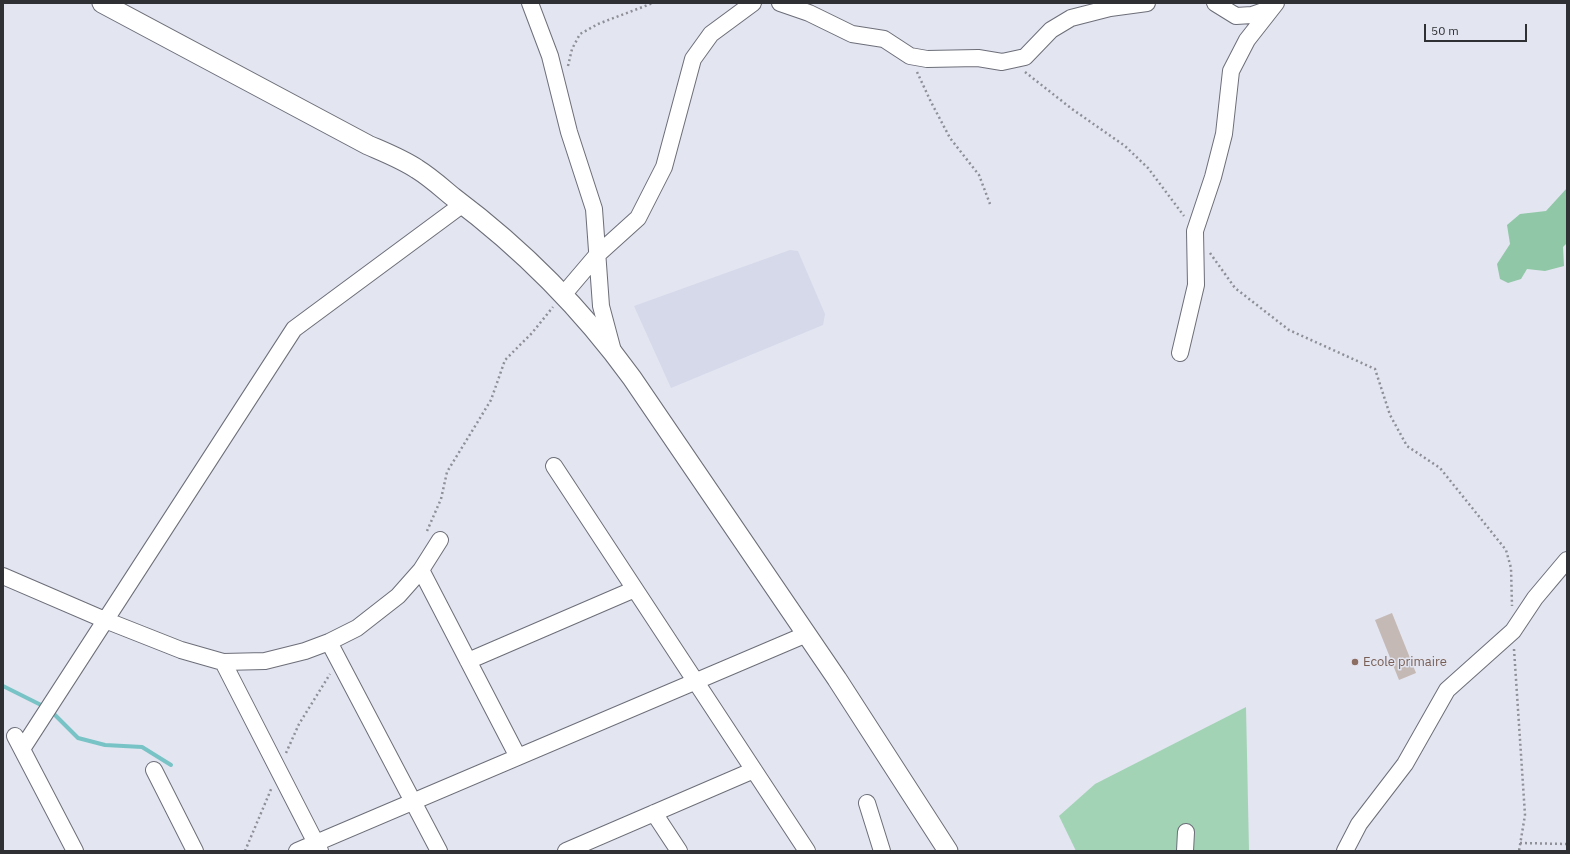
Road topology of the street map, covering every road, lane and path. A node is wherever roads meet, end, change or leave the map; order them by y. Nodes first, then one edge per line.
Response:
1 (102, 3) edge
2 (530, 3) edge
3 (652, 3) edge
4 (753, 3) edge
5 (780, 3) edge
6 (1147, 3) edge
7 (1215, 3) edge
8 (1274, 6) edge
9 (910, 56) junction
10 (1002, 62) junction
11 (560, 95) junction
12 (463, 204) junction
13 (990, 204) dead end
14 (1195, 231) junction
15 (597, 255) junction
16 (562, 295) junction
17 (614, 352) junction
18 (1180, 353) dead end
19 (554, 466) dead end
20 (434, 536) joint
21 (1567, 560) edge
22 (421, 570) junction
23 (3, 576) edge
24 (635, 589) junction
25 (105, 620) junction
26 (1513, 631) junction
27 (807, 634) junction
28 (329, 642) junction
29 (339, 660) junction
30 (468, 661) junction
31 (223, 662) junction
32 (696, 681) junction
33 (518, 757) junction
34 (154, 770) dead end
35 (754, 770) junction
36 (279, 771) junction
37 (413, 802) junction
38 (867, 803) dead end
39 (654, 813) junction
40 (1186, 832) dead end
41 (1520, 843) junction
42 (1567, 844) edge
43 (318, 847) edge
44 (75, 851) edge
45 (195, 851) edge
46 (245, 851) edge
47 (297, 851) edge
48 (439, 851) edge
49 (566, 851) edge
50 (679, 851) edge
51 (807, 851) edge
52 (882, 851) edge
53 (948, 851) edge
54 (1185, 851) edge
55 (1345, 851) edge
56 (1519, 851) edge

1 - 12 street
2 - 11 street
3 - 11 path
4 - 15 street
5 - 9 street
6 - 10 street
7 - 8 street
8 - 14 street
9 - 10 street
9 - 13 path
10 - 14 path
11 - 15 street
12 - 16 street
12 - 25 street
14 - 18 street
14 - 26 path
15 - 16 street
15 - 17 street
16 - 17 street
16 - 20 path
17 - 27 street
19 - 24 street
20 - 22 street
21 - 26 street
22 - 28 street
22 - 30 street
23 - 25 street
24 - 30 street
24 - 32 street
25 - 31 street
25 - 44 street
26 - 41 path
26 - 55 street
27 - 32 street
27 - 53 street
28 - 29 street
28 - 31 street
29 - 36 path
29 - 37 street
30 - 33 street
31 - 36 street
32 - 33 street
32 - 35 street
33 - 37 street
34 - 45 street
35 - 39 street
35 - 51 street
36 - 43 street
36 - 46 path
37 - 43 street
37 - 48 street
38 - 52 street
39 - 49 street
39 - 50 street
40 - 54 street
41 - 42 path
41 - 56 path
43 - 47 street

